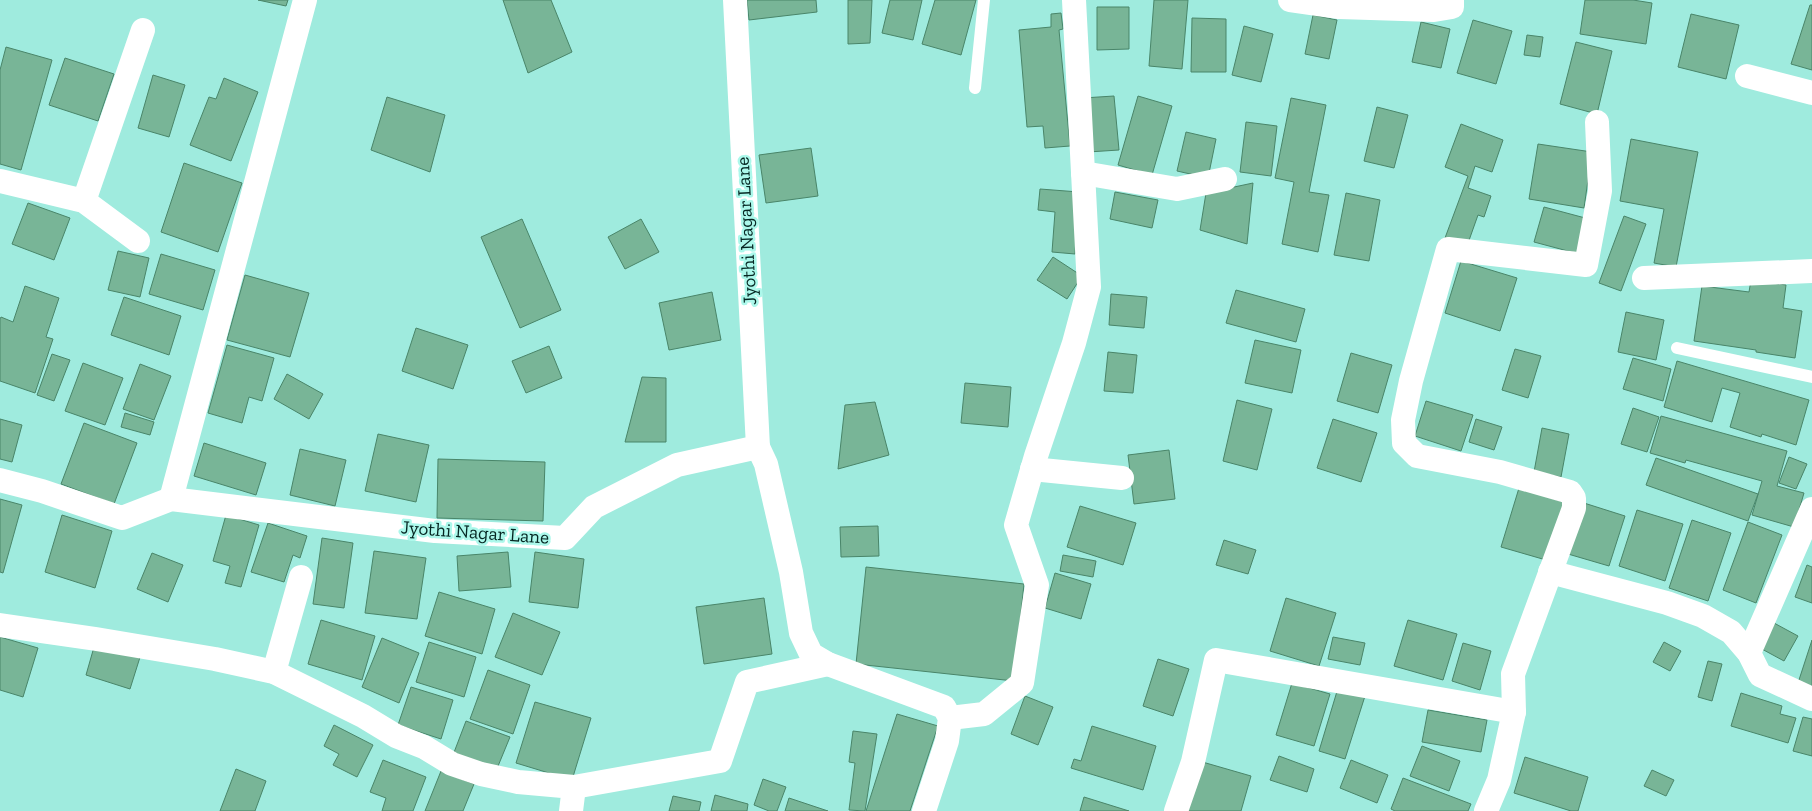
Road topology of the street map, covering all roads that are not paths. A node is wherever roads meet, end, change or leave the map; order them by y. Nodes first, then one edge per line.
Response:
1 (305, 0) edge
2 (735, 0) edge
3 (984, 0) edge
4 (1074, 0) edge
5 (1290, 0) edge
6 (1452, 0) edge
7 (143, 30) dead end
8 (1747, 76) dead end
9 (974, 88) dead end
10 (1812, 94) edge
11 (1597, 122) dead end
12 (1083, 173) junction
13 (1225, 179) dead end
14 (0, 181) edge
15 (84, 201) junction
16 (138, 240) dead end
17 (1812, 271) edge
18 (1644, 278) dead end
19 (1677, 348) dead end
20 (1812, 376) edge
21 (758, 448) junction
22 (1032, 468) junction
23 (1122, 478) dead end
24 (0, 480) edge
25 (170, 499) junction
26 (1812, 509) edge
27 (1550, 572) junction
28 (301, 577) dead end
29 (0, 625) edge
30 (1749, 653) junction
31 (828, 664) junction
32 (274, 672) junction
33 (1812, 699) edge
34 (1514, 712) junction
35 (950, 718) junction
36 (574, 788) junction
37 (571, 811) edge
38 (924, 811) edge
39 (1176, 811) edge
40 (1486, 811) edge

1 - 25 street
2 - 21 street, Jyothi Nagar Lane
3 - 9 lane
4 - 12 street
5 - 6 street
7 - 15 street
8 - 10 street
11 - 27 street
12 - 13 street
12 - 22 street
14 - 15 street
15 - 16 street
17 - 18 street
19 - 20 lane
21 - 25 street, Jyothi Nagar Lane
21 - 31 street
22 - 23 street
22 - 35 street
24 - 25 street, Jyothi Nagar Lane
26 - 30 street
27 - 30 street
27 - 34 street
28 - 32 street
29 - 32 street
30 - 33 street
31 - 35 street
31 - 36 street
32 - 36 street
34 - 39 street
34 - 40 street
35 - 38 street
36 - 37 street

